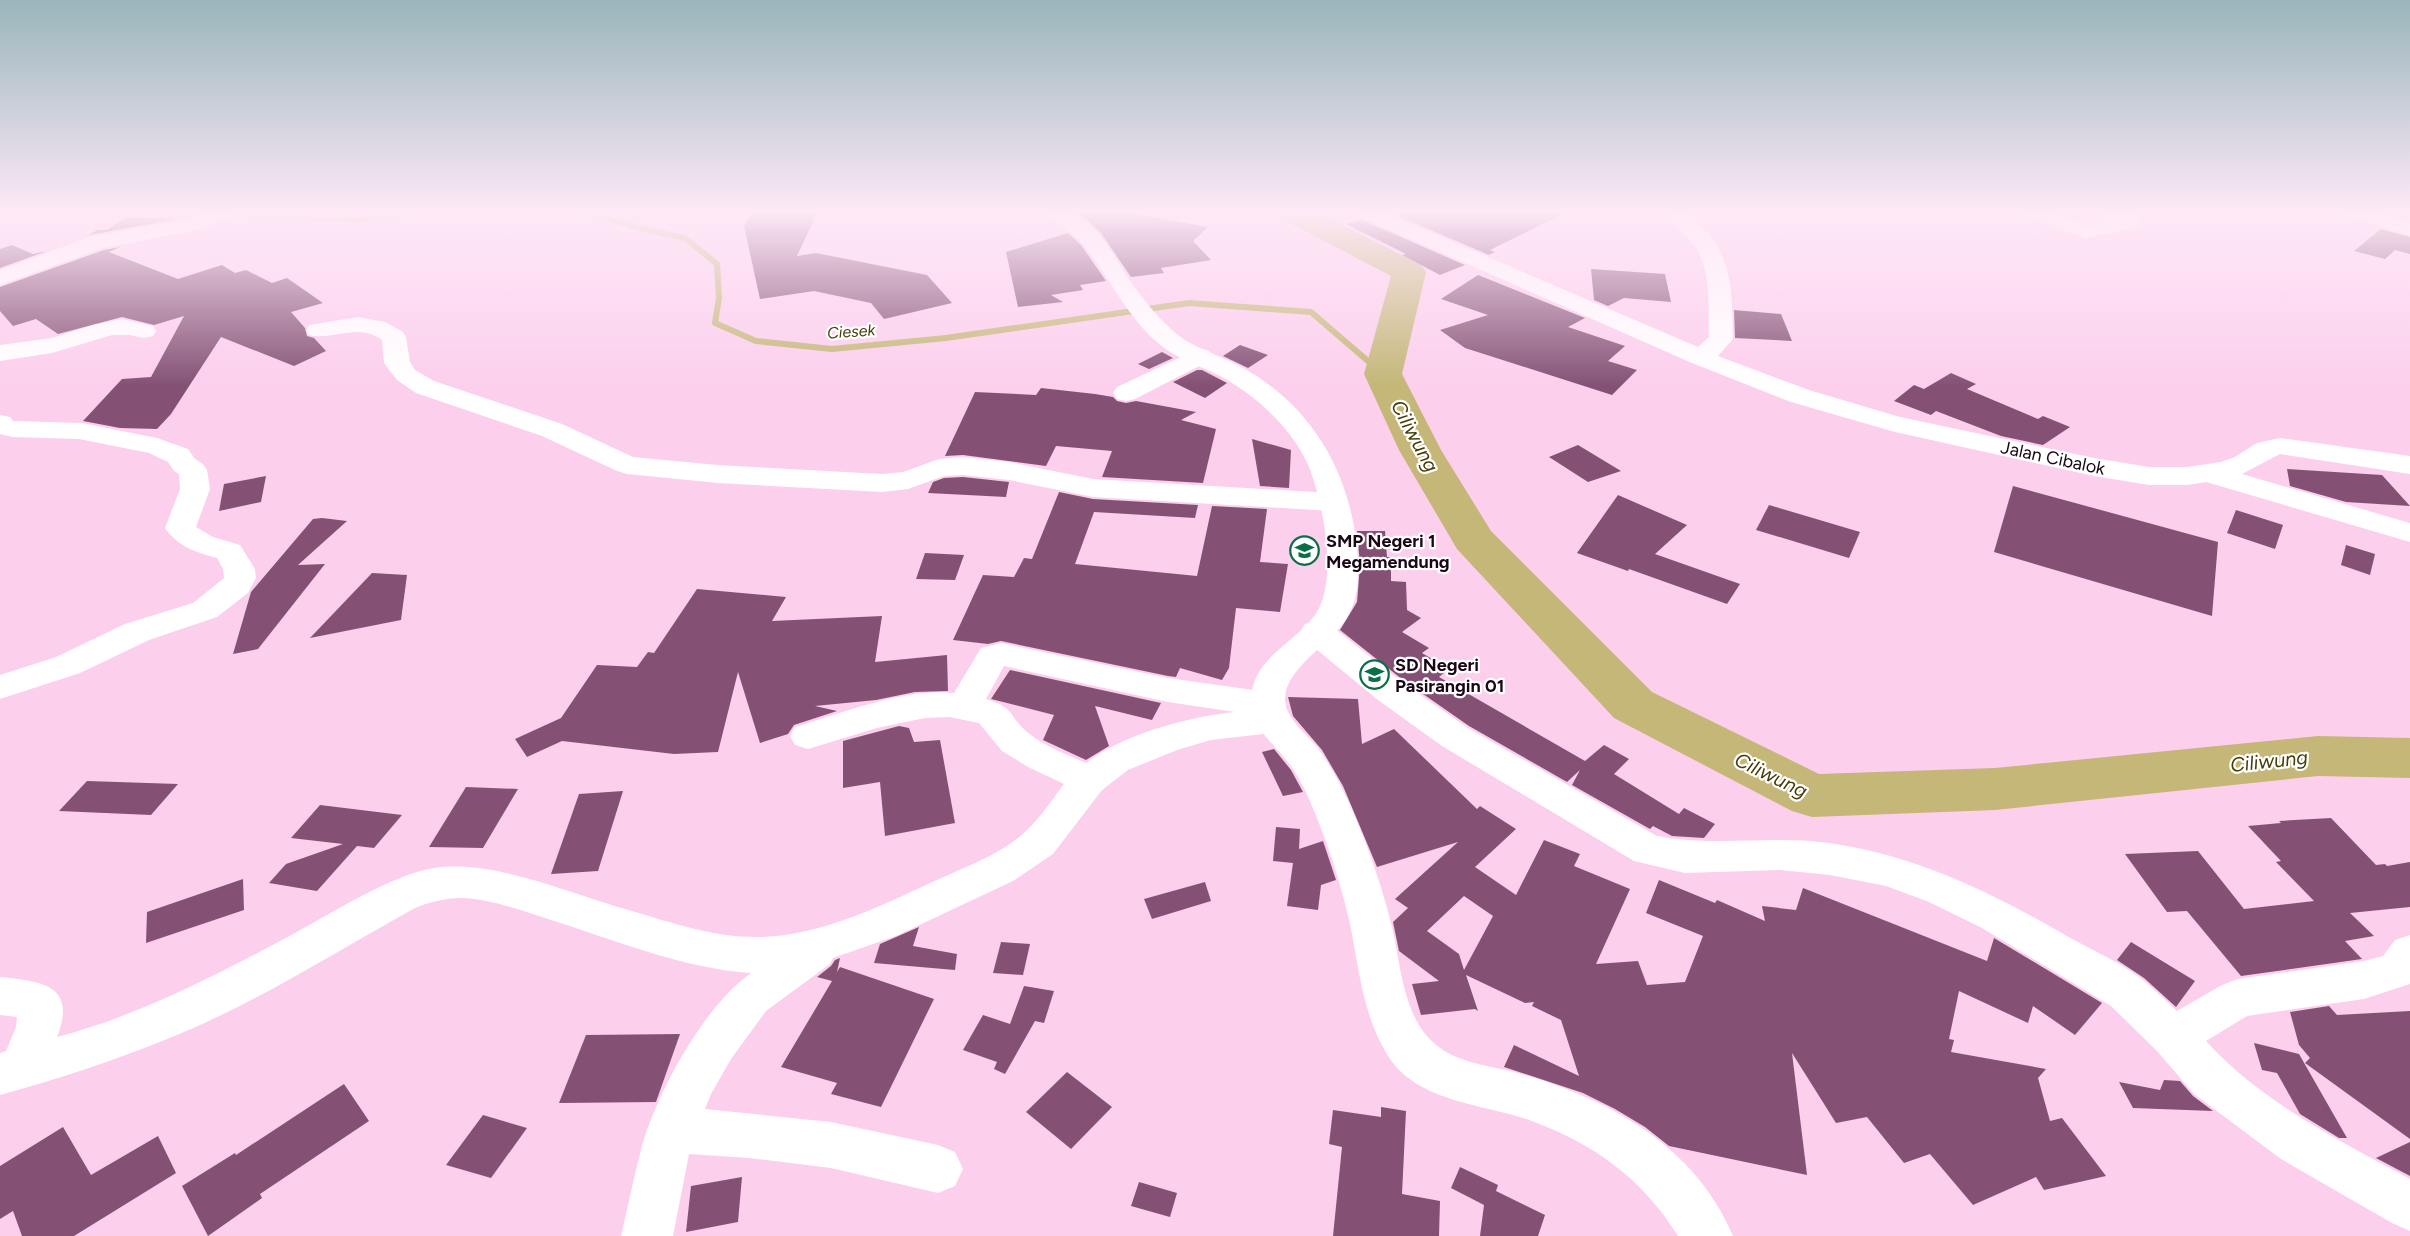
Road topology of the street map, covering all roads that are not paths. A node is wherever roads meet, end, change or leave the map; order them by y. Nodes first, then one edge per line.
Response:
1 (20, 271) edge
2 (1112, 271) edge
3 (1500, 271) edge
4 (1715, 271) edge
5 (0, 278) edge
6 (0, 329) edge
7 (318, 330) dead end
8 (144, 331) dead end
9 (0, 353) edge
10 (1200, 356) junction
11 (1701, 358) junction
12 (1126, 393) dead end
13 (0, 423) edge
14 (2410, 465) edge
15 (2210, 474) junction
16 (1333, 502) junction
17 (2410, 533) edge
18 (1317, 632) junction
19 (0, 687) edge
20 (965, 705) junction
21 (1271, 712) junction
22 (808, 736) dead end
23 (1089, 780) junction
24 (852, 934) junction
25 (2410, 953) edge
26 (0, 996) edge
27 (2173, 1037) junction
28 (11, 1072) edge
29 (672, 1130) junction
30 (938, 1169) dead end
31 (2410, 1206) edge
32 (647, 1236) edge
33 (1707, 1236) edge

1 - 5 street
2 - 10 street
3 - 11 street, Jalan Cibalok
4 - 11 street
6 - 9 street
7 - 16 street
8 - 9 street
10 - 12 street
10 - 16 street
11 - 15 street, Jalan Cibalok
13 - 19 street
14 - 15 street, Jalan Cibalok
15 - 17 street
16 - 18 street
18 - 21 street
18 - 27 street
20 - 21 street
20 - 22 street
20 - 23 street
21 - 23 street
21 - 33 street
23 - 24 street
24 - 28 street
24 - 29 street
25 - 27 street
26 - 28 street
27 - 31 street
29 - 30 street
29 - 32 street

